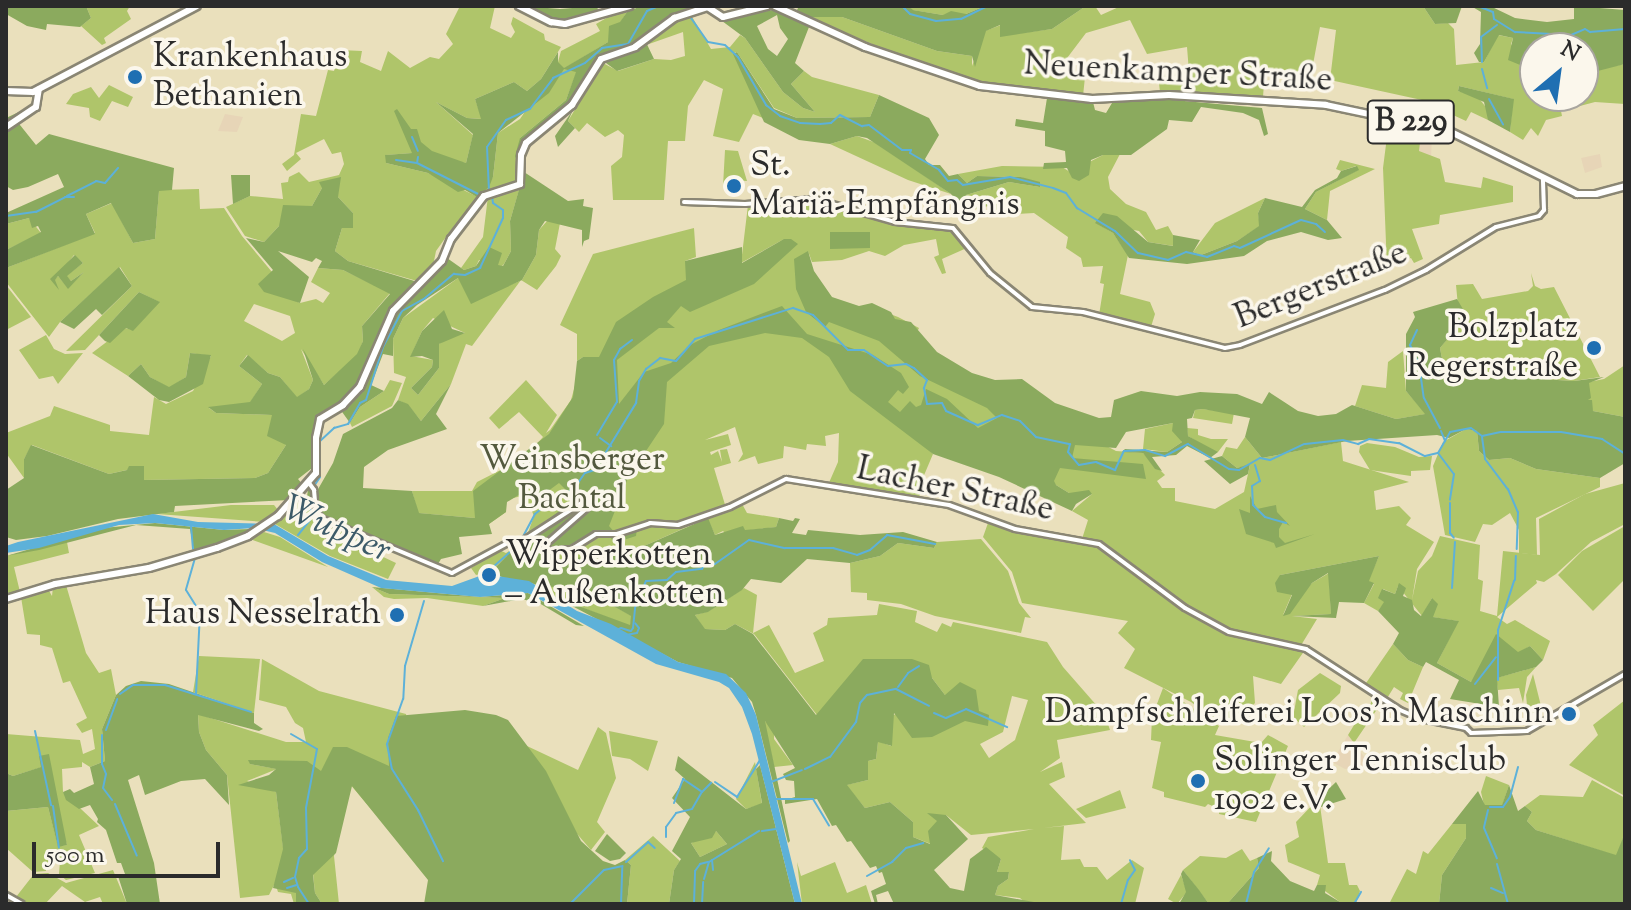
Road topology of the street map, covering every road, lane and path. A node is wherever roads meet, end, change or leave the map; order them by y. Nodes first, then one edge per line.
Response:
1 (197, 6) edge
2 (519, 6) edge
3 (630, 6) edge
4 (707, 6) edge
5 (767, 6) edge
6 (775, 6) edge
7 (697, 9) edge
8 (39, 89) junction
9 (6, 91) edge
10 (6, 127) edge
11 (1546, 182) junction
12 (1625, 186) edge
13 (684, 202) dead end
14 (311, 486) junction
15 (6, 599) edge
16 (1625, 674) edge
17 (6, 895) edge
18 (22, 904) edge

1 - 8 main road
2 - 3 main road
4 - 5 main road
4 - 7 main road
6 - 11 main road, Neuenkamper Straße / B 229
7 - 14 main road
8 - 9 main road
8 - 10 main road
11 - 12 main road, Neuenkamper Straße / B 229
11 - 13 street, Bergerstraße
14 - 15 main road
14 - 16 street, Lacher Straße
17 - 18 street

